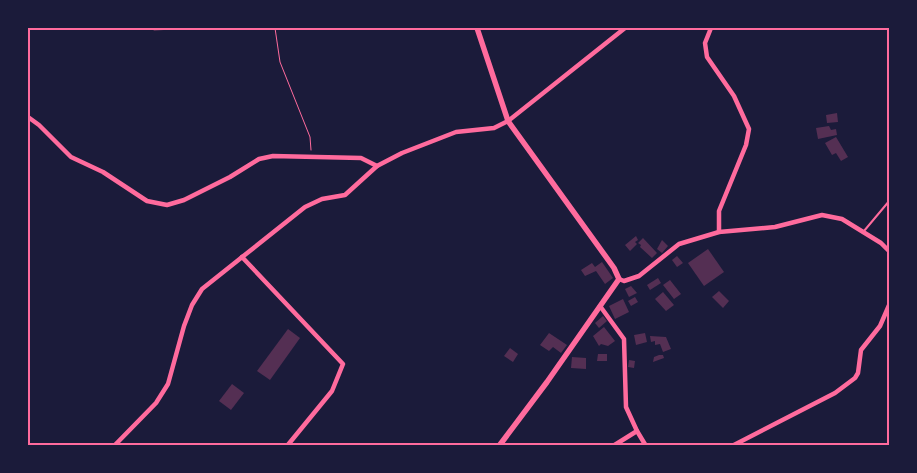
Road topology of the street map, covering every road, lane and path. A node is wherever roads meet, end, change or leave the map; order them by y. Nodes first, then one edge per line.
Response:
1 (275, 28) edge
2 (477, 28) edge
3 (625, 28) edge
4 (711, 28) edge
5 (28, 117) edge
6 (508, 121) junction
7 (311, 155) junction
8 (377, 166) junction
9 (890, 200) edge
10 (863, 231) junction
11 (719, 232) junction
12 (890, 252) edge
13 (242, 257) junction
14 (619, 279) junction
15 (890, 303) edge
16 (600, 306) junction
17 (637, 431) junction
18 (114, 446) edge
19 (287, 446) edge
20 (499, 446) edge
21 (613, 446) edge
22 (646, 446) edge
23 (732, 446) edge

1 - 7 path
2 - 6 street
3 - 6 street
4 - 11 street
5 - 7 street
6 - 8 street
6 - 14 street
7 - 8 street
8 - 13 street
9 - 10 lane
10 - 11 street
10 - 12 street
11 - 14 street
13 - 18 street
13 - 19 street
14 - 16 street
15 - 23 street
16 - 17 street
16 - 20 street
17 - 21 street
17 - 22 street

